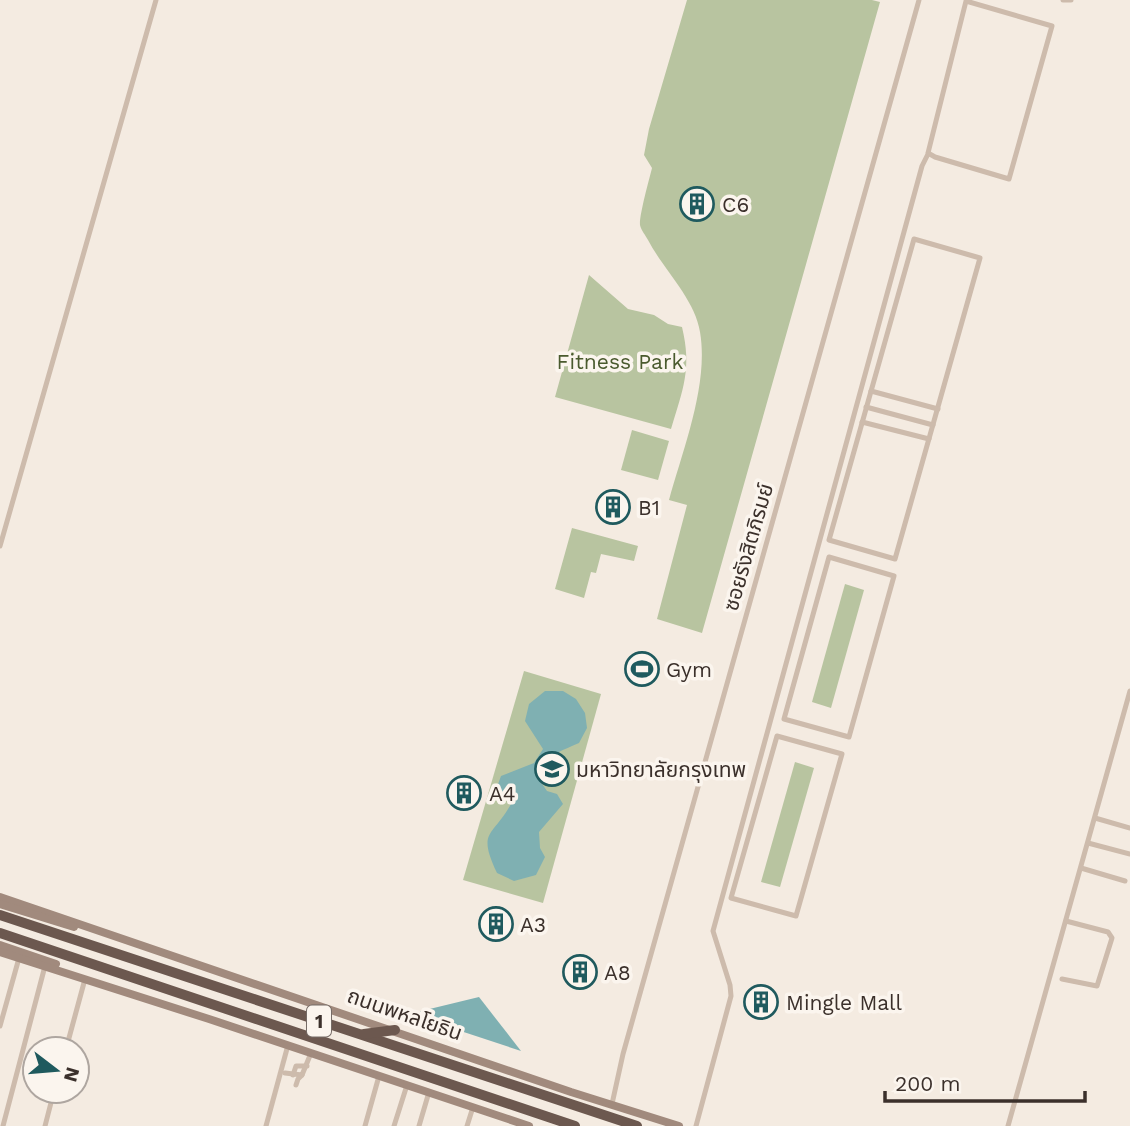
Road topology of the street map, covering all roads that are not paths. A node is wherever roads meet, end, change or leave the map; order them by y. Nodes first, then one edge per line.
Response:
1 (156, 0) edge
2 (919, 0) edge
3 (1063, 0) edge
4 (1071, 0) edge
5 (928, 153) junction
6 (871, 391) junction
7 (866, 407) junction
8 (937, 409) junction
9 (862, 422) junction
10 (933, 425) junction
11 (847, 438) junction
12 (929, 439) junction
13 (857, 440) junction
14 (0, 546) edge
15 (792, 636) junction
16 (805, 640) junction
17 (1130, 691) edge
18 (1128, 702) edge
19 (744, 813) junction
20 (754, 816) junction
21 (1095, 818) junction
22 (1130, 828) edge
23 (1088, 843) junction
24 (1130, 854) edge
25 (1081, 868) junction
26 (1125, 881) dead end
27 (0, 897) edge
28 (0, 904) edge
29 (0, 915) edge
30 (1066, 921) junction
31 (0, 933) edge
32 (0, 945) edge
33 (0, 952) edge
34 (19, 958) junction
35 (197, 963) junction
36 (45, 966) junction
37 (85, 979) junction
38 (1062, 979) dead end
39 (177, 1008) junction
40 (0, 1026) edge
41 (395, 1030) junction
42 (359, 1034) junction
43 (70, 1035) edge
44 (288, 1045) junction
45 (311, 1053) junction
46 (307, 1066) junction
47 (285, 1073) dead end
48 (292, 1075) junction
49 (302, 1075) junction
50 (379, 1076) junction
51 (296, 1085) dead end
52 (407, 1085) junction
53 (429, 1092) junction
54 (612, 1104) junction
55 (50, 1105) edge
56 (473, 1107) junction
57 (3, 1126) edge
58 (44, 1126) edge
59 (266, 1126) edge
60 (365, 1126) edge
61 (394, 1126) edge
62 (419, 1126) edge
63 (467, 1126) edge
64 (529, 1126) edge
65 (576, 1126) edge
66 (637, 1126) edge
67 (680, 1126) edge
68 (696, 1126) edge
69 (1008, 1126) edge

1 - 14 street
2 - 54 street, ซอยรังสิตภิรมย์
3 - 4 street
5 - 5 street
5 - 11 street
6 - 7 street
6 - 8 street
6 - 8 street
7 - 9 street
7 - 10 street
8 - 10 street
9 - 12 street
9 - 13 street
10 - 12 street
11 - 13 street
11 - 15 street
12 - 13 street
15 - 16 street
15 - 19 street
16 - 16 street
17 - 18 street
18 - 21 street
19 - 20 street
19 - 68 street
20 - 20 street
21 - 22 street
21 - 23 street
23 - 24 street
23 - 25 street
25 - 26 street
25 - 30 street
27 - 35 main road, ถนนพหลโยธิน / 1
28 - 35 main road
29 - 42 highway, ถนนพหลโยธิน / 1
30 - 38 street
30 - 69 street
31 - 65 highway, 1
32 - 39 main road
33 - 34 main road, 1
34 - 36 main road, 1
34 - 40 street
35 - 41 main road, ถนนพหลโยธิน / 1
36 - 37 main road, 1
36 - 57 street
37 - 39 main road, 1
37 - 43 street
39 - 44 main road, 1
41 - 42 highway
41 - 54 main road, ถนนพหลโยธิน / 1
42 - 66 highway, ถนนพหลโยธิน / 1
44 - 45 main road, 1
44 - 59 street
45 - 46 street
45 - 50 main road, 1
46 - 48 street
46 - 49 street
47 - 48 street
48 - 49 street
49 - 51 street
50 - 52 main road, 1
50 - 60 street
52 - 53 main road, 1
52 - 61 street
53 - 56 main road, 1
53 - 62 street
54 - 67 main road, ถนนพหลโยธิน / 1
55 - 58 street
56 - 63 street
56 - 64 main road, 1

